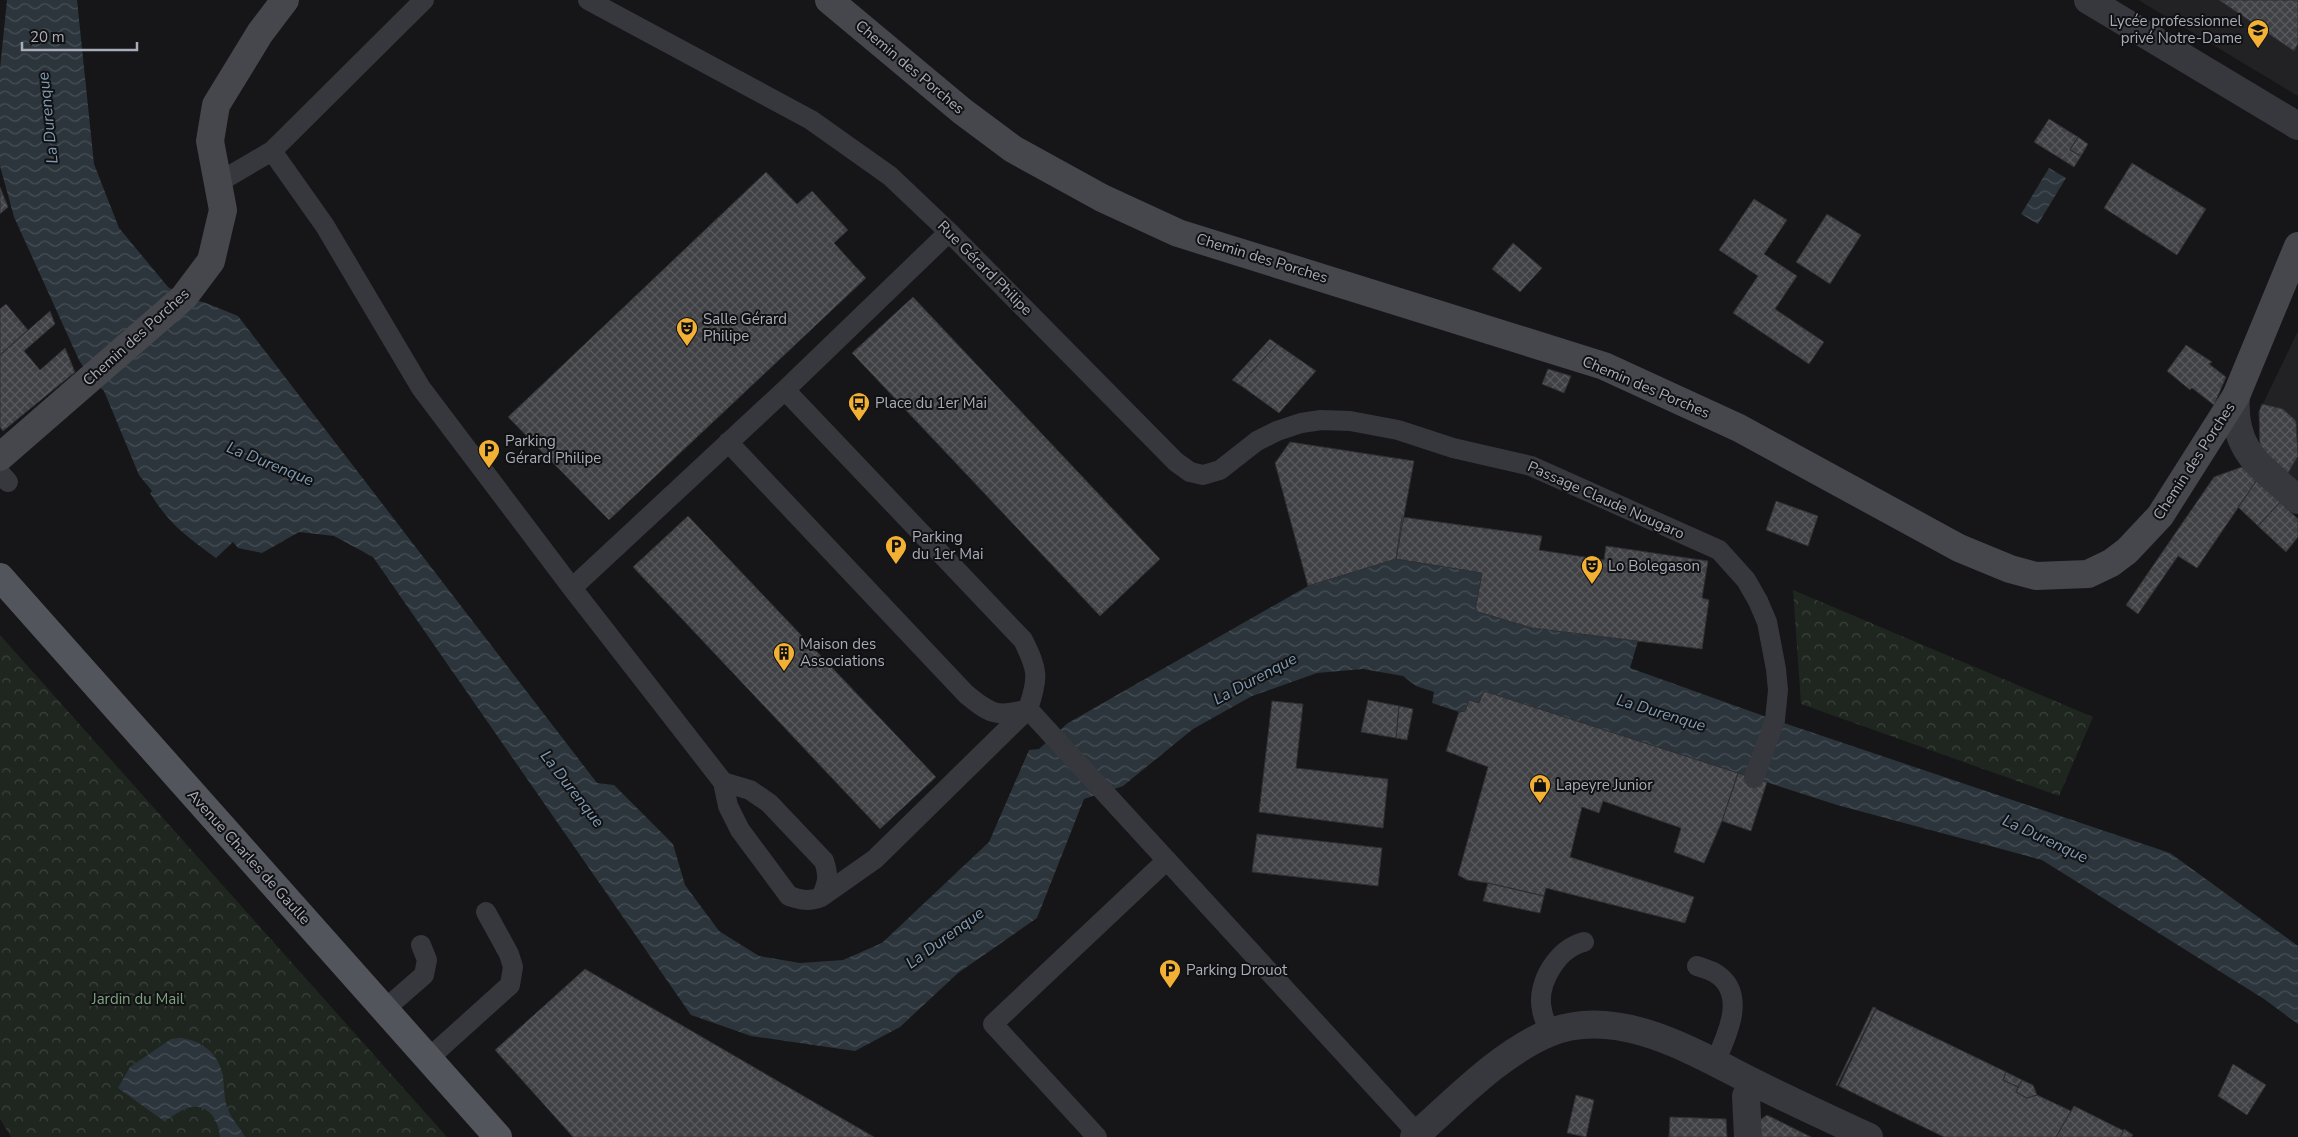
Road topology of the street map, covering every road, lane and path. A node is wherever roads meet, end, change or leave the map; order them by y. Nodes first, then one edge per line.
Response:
1 (285, 0) edge
2 (424, 0) edge
3 (588, 0) edge
4 (2088, 0) edge
5 (842, 4) edge
6 (2298, 126) edge
7 (272, 151) junction
8 (219, 182) junction
9 (949, 232) junction
10 (2298, 246) edge
11 (785, 390) junction
12 (2236, 396) junction
13 (728, 442) junction
14 (3, 471) edge
15 (1204, 475) joint
16 (2298, 500) edge
17 (0, 576) edge
18 (572, 588) junction
19 (1028, 709) junction
20 (1754, 778) dead end
21 (723, 782) junction
22 (1167, 860) junction
23 (821, 897) junction
24 (486, 912) dead end
25 (1584, 942) dead end
26 (421, 945) dead end
27 (1697, 966) dead end
28 (385, 1009) junction
29 (1550, 1032) junction
30 (428, 1058) junction
31 (1715, 1062) junction
32 (1753, 1082) junction
33 (1416, 1136) edge
34 (498, 1137) edge
35 (1097, 1137) edge
36 (1748, 1137) edge
37 (1869, 1137) edge

1 - 8 street, Chemin des Porches
2 - 7 lane
3 - 9 lane, Rue Gérard Philipe
4 - 6 street
5 - 12 street, Chemin des Porches
7 - 8 lane
7 - 18 lane
8 - 14 street, Chemin des Porches
9 - 11 lane
9 - 15 lane, Rue Gérard Philipe
10 - 12 street, Chemin des Porches
11 - 13 lane
11 - 19 lane
12 - 16 street
13 - 18 lane
13 - 19 lane
15 - 20 lane, Passage Claude Nougaro
17 - 28 main road, Avenue Charles de Gaulle
18 - 21 lane
19 - 22 lane
19 - 23 lane
21 - 23 lane
21 - 23 lane
22 - 33 lane
22 - 35 lane
24 - 30 lane
25 - 29 lane
26 - 28 lane
27 - 31 lane
28 - 30 main road, Avenue Charles de Gaulle
29 - 31 street
29 - 33 street
30 - 34 main road, Avenue Charles de Gaulle
31 - 32 street
32 - 36 street
32 - 37 street

